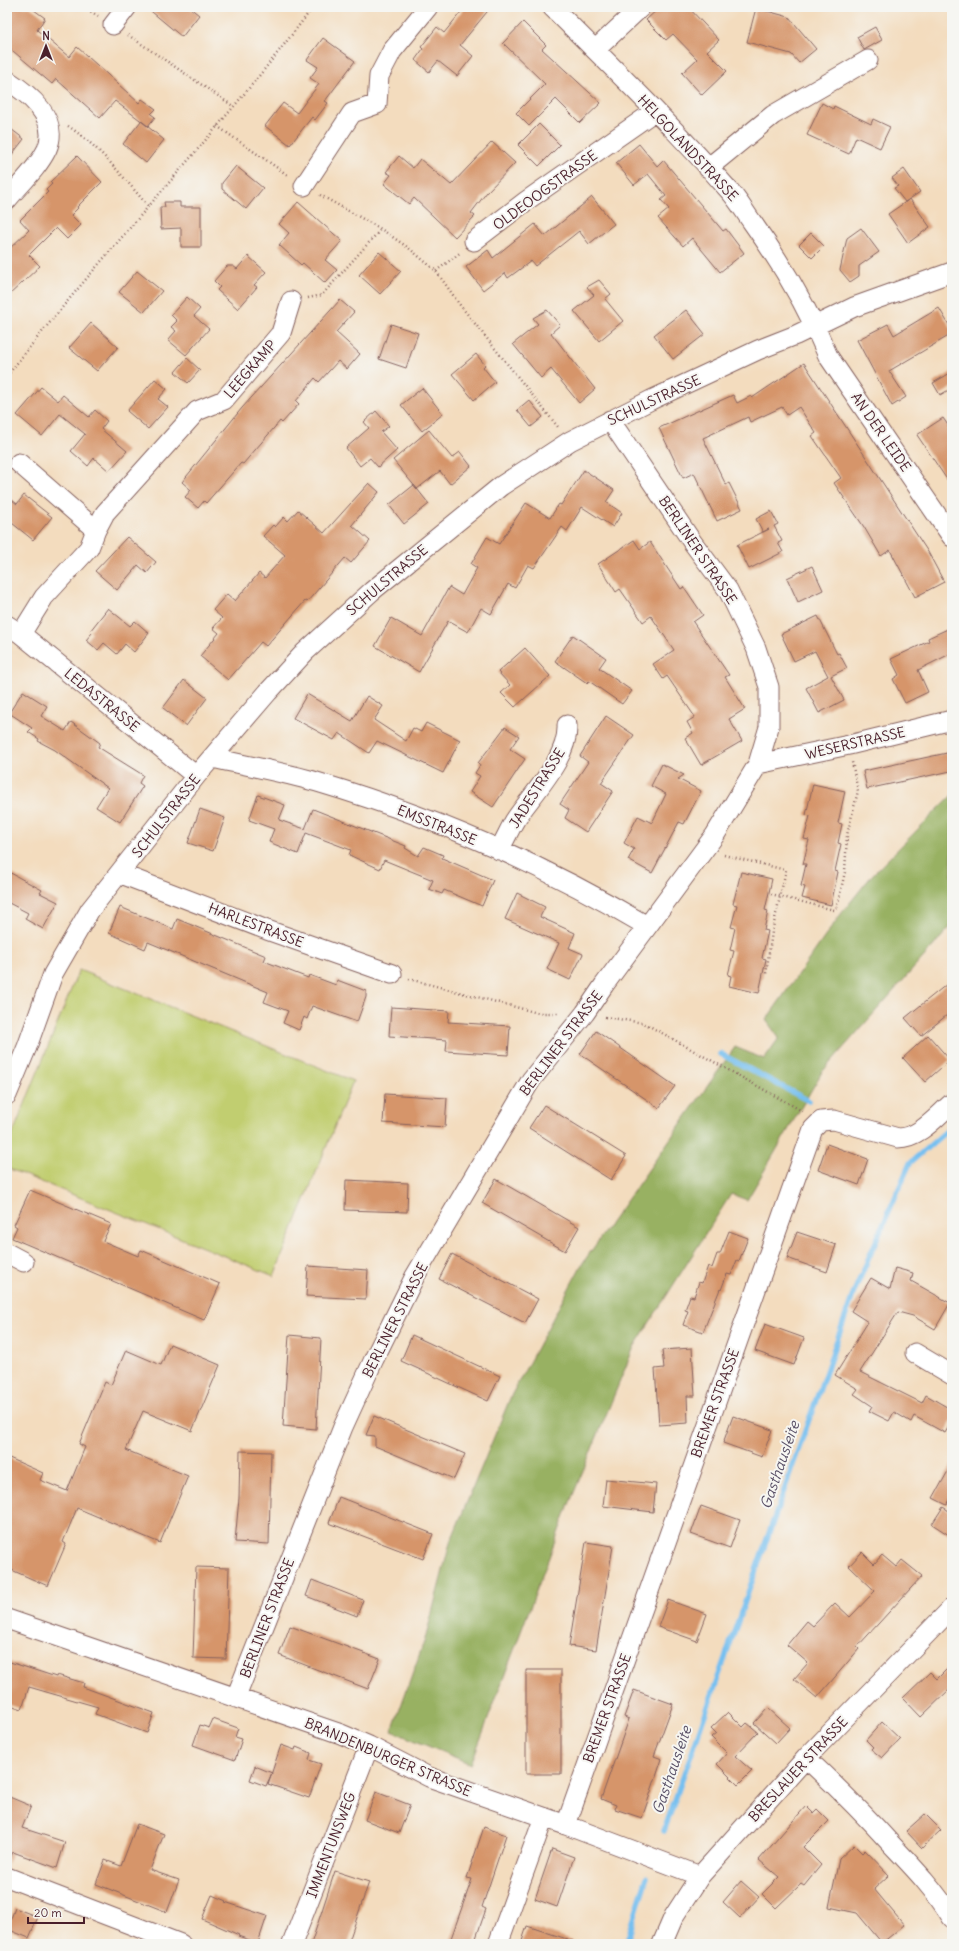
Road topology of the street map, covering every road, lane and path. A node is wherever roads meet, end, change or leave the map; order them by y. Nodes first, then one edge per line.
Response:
1 (84, 7) edge
2 (127, 7) edge
3 (313, 7) edge
4 (428, 7) edge
5 (552, 7) edge
6 (641, 7) edge
7 (113, 25) junction
8 (595, 50) junction
9 (868, 60) dead end
10 (7, 80) edge
11 (233, 106) junction
12 (655, 111) junction
13 (46, 120) junction
14 (217, 126) junction
15 (708, 168) junction
16 (304, 186) junction
17 (7, 200) edge
18 (148, 206) junction
19 (381, 229) junction
20 (474, 242) joint
21 (436, 271) junction
22 (952, 272) edge
23 (291, 301) joint
24 (815, 326) junction
25 (7, 376) edge
26 (610, 420) junction
27 (570, 441) junction
28 (20, 463) dead end
29 (96, 530) junction
30 (952, 537) edge
31 (14, 630) edge
32 (952, 720) edge
33 (567, 725) dead end
34 (849, 746) junction
35 (213, 758) junction
36 (758, 764) junction
37 (196, 776) junction
38 (500, 850) junction
39 (704, 850) junction
40 (120, 874) junction
41 (771, 894) dead end
42 (780, 897) junction
43 (647, 926) junction
44 (392, 974) joint
45 (766, 974) dead end
46 (585, 1013) junction
47 (7, 1095) edge
48 (952, 1103) edge
49 (821, 1121) junction
50 (7, 1253) edge
51 (24, 1262) dead end
52 (915, 1353) dead end
53 (952, 1375) edge
54 (952, 1608) edge
55 (7, 1619) edge
56 (236, 1698) junction
57 (369, 1746) junction
58 (806, 1758) junction
59 (544, 1817) junction
60 (566, 1825) junction
61 (700, 1876) junction
62 (7, 1877) edge
63 (952, 1918) edge
64 (181, 1944) edge
65 (292, 1944) edge
66 (498, 1944) edge
67 (662, 1944) edge

1 - 7 path
2 - 7 street
3 - 11 path
4 - 16 street
5 - 8 street, HELGOLANDSTRASSE
6 - 8 street
7 - 11 path
8 - 12 street, HELGOLANDSTRASSE
9 - 15 street
10 - 13 street
11 - 14 path
12 - 15 street, HELGOLANDSTRASSE
12 - 20 street, OLDEOOGSTRASSE
13 - 17 street
13 - 18 path
14 - 16 path
14 - 18 path
15 - 24 street, HELGOLANDSTRASSE
16 - 19 path
18 - 25 path
19 - 21 path
19 - 23 path
20 - 21 path
21 - 27 path
22 - 24 street, SCHULSTRASSE
23 - 29 street, LEEGKAMP
24 - 26 street, SCHULSTRASSE
24 - 30 street, AN DER LEIDE
26 - 27 street, SCHULSTRASSE
26 - 36 street, BERLINER STRASSE
27 - 35 street, SCHULSTRASSE
28 - 29 street
29 - 31 street, LEEGKAMP
31 - 37 street, LEDASTRASSE
32 - 34 street, WESERSTRASSE
33 - 38 street, JADESTRASSE
34 - 36 street, WESERSTRASSE
34 - 42 path
35 - 37 street, SCHULSTRASSE
35 - 38 street, EMSSTRASSE
36 - 39 street, BERLINER STRASSE
37 - 40 street, SCHULSTRASSE
38 - 43 street, EMSSTRASSE
39 - 42 path
39 - 43 street, BERLINER STRASSE
40 - 44 street, HARLESTRASSE
40 - 47 street, SCHULSTRASSE
41 - 42 path
42 - 45 path
43 - 46 street, BERLINER STRASSE
44 - 46 path
46 - 49 path
46 - 56 street, BERLINER STRASSE
48 - 49 street
49 - 60 street, BREMER STRASSE
50 - 51 street
52 - 53 street
54 - 58 street, BRESLAUER STRASSE
55 - 56 street, BRANDENBURGER STRASSE
56 - 57 street, BRANDENBURGER STRASSE
57 - 59 street, BRANDENBURGER STRASSE
57 - 65 street, IMMENTUNSWEG
58 - 61 street, BRESLAUER STRASSE
58 - 63 street
59 - 60 street, BRANDENBURGER STRASSE
59 - 66 street
60 - 61 street, BRANDENBURGER STRASSE
61 - 67 street, BRESLAUER STRASSE
62 - 64 street

